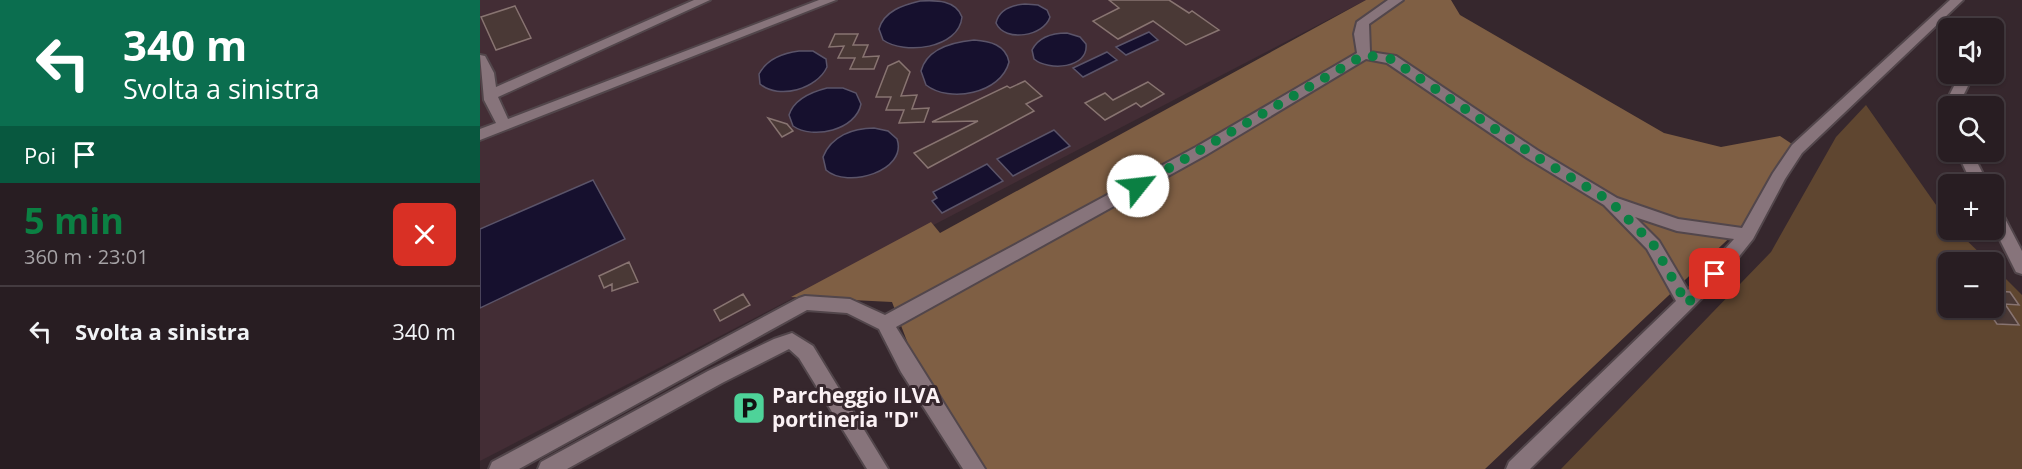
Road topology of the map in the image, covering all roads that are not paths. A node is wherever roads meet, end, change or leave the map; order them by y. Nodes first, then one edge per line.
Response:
1 (704, 0) edge
2 (830, 0) edge
3 (1397, 0) edge
4 (1955, 1) edge
5 (1364, 55) junction
6 (480, 59) edge
7 (486, 92) edge
8 (505, 126) junction
9 (480, 135) edge
10 (1610, 201) junction
11 (2004, 232) edge
12 (1747, 235) junction
13 (2022, 267) edge
14 (1687, 304) junction
15 (885, 324) junction
16 (499, 469) edge
17 (548, 469) edge
18 (878, 469) edge
19 (975, 469) edge
20 (1516, 469) edge

1 - 7 street
2 - 8 street
3 - 5 street
4 - 12 street
5 - 10 street
5 - 15 street
6 - 7 street
7 - 8 street
8 - 9 street
10 - 12 street
10 - 14 street
11 - 13 street
12 - 14 street
14 - 20 street
15 - 16 street
15 - 19 street
17 - 18 street

